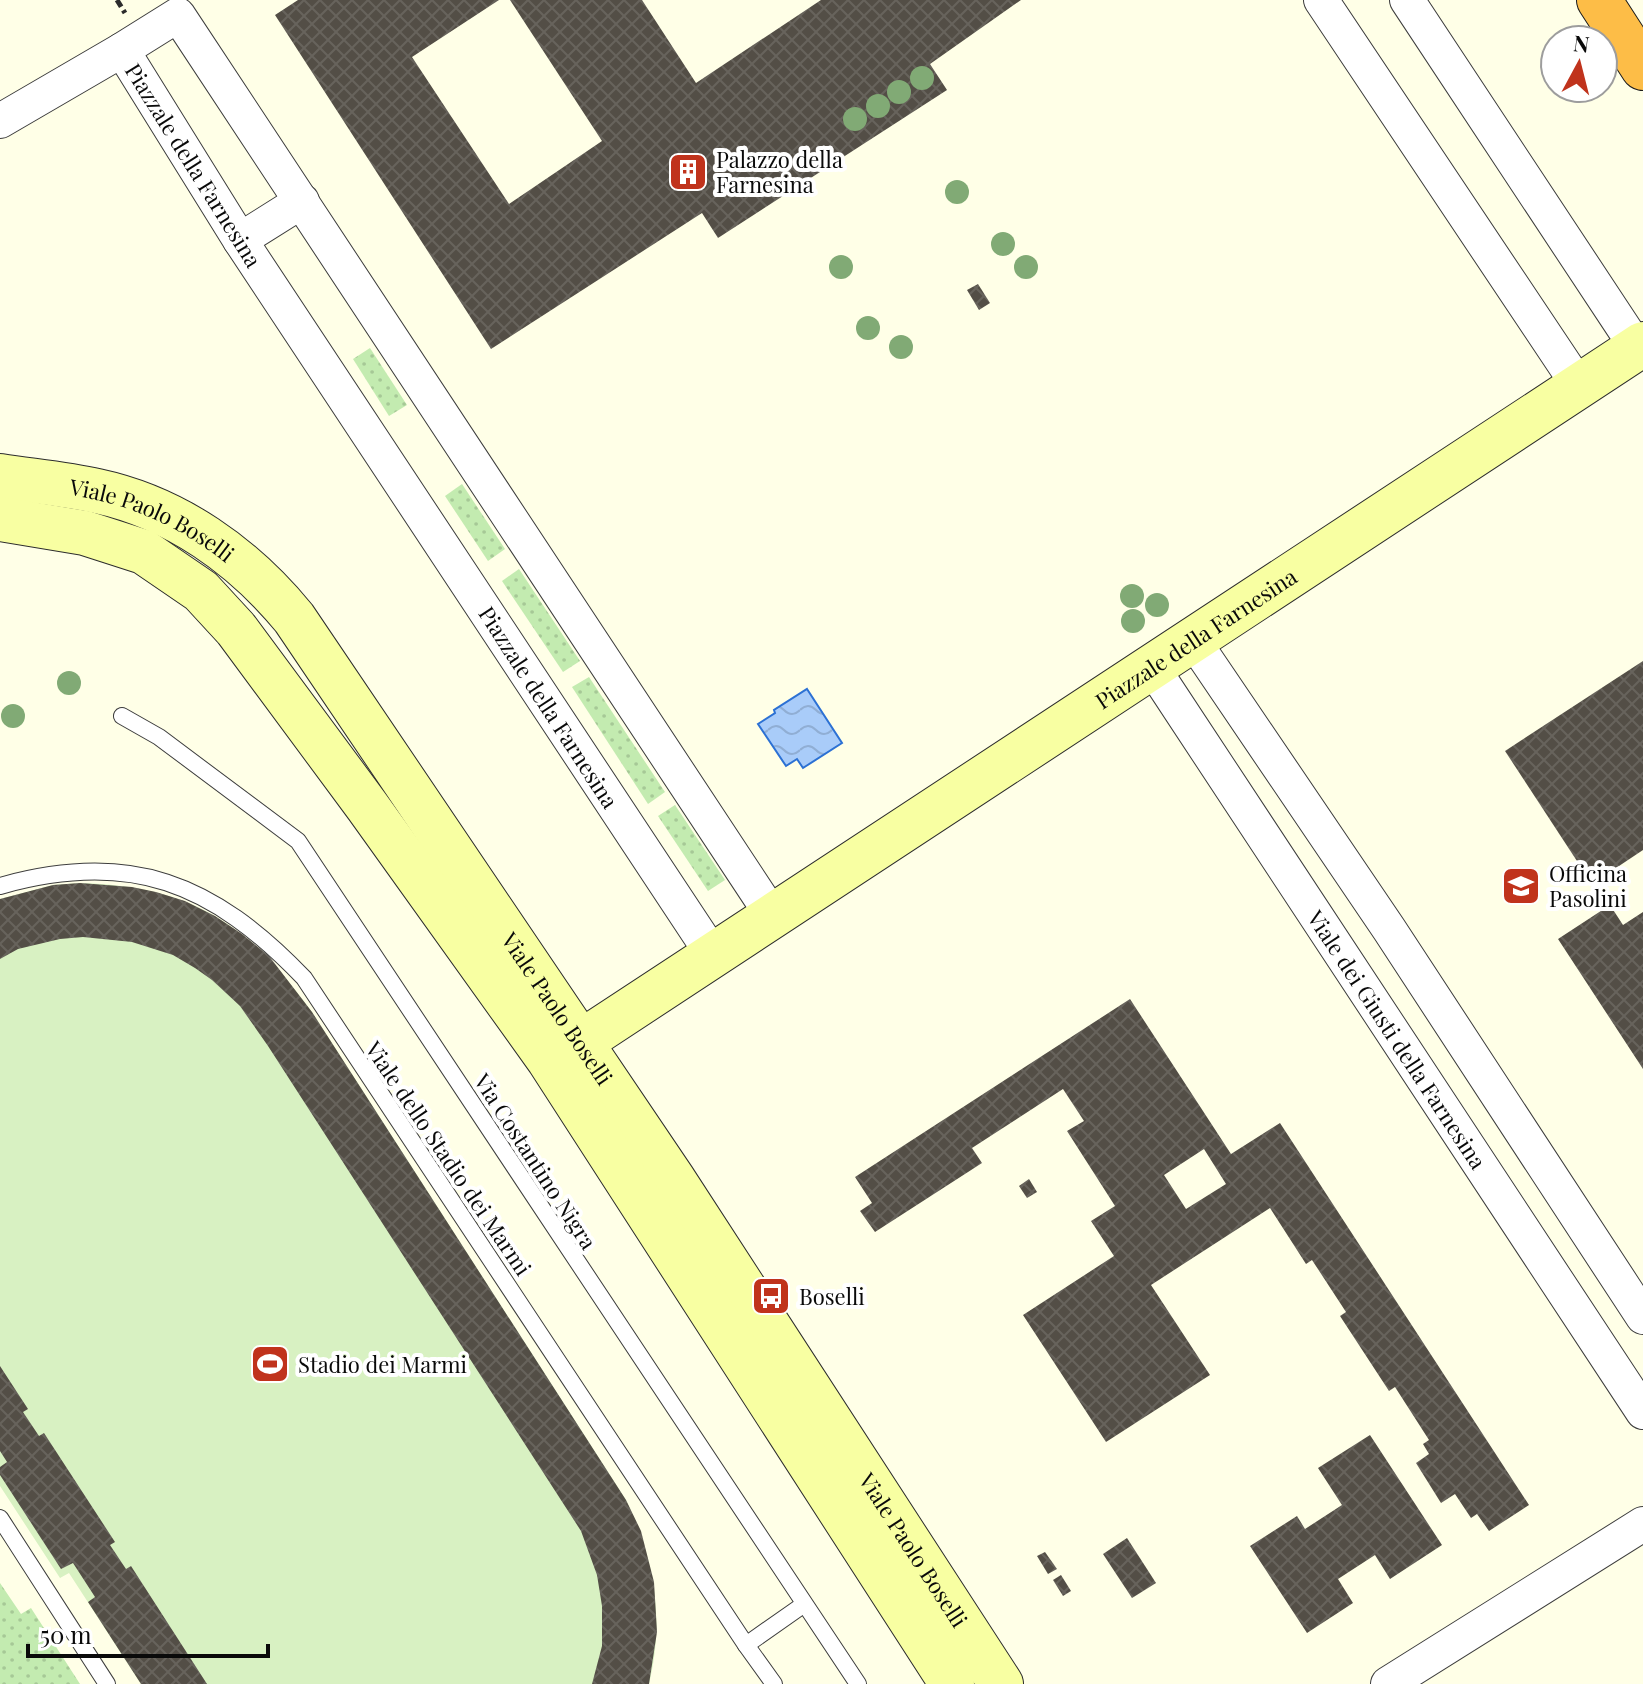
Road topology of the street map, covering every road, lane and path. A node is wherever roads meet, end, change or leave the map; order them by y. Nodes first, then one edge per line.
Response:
1 (1321, 0) edge
2 (1407, 0) edge
3 (1599, 0) edge
4 (122, 50) junction
5 (1643, 68) edge
6 (0, 121) edge
7 (302, 201) junction
8 (240, 240) junction
9 (1640, 346) edge
10 (1579, 386) junction
11 (0, 476) edge
12 (0, 519) edge
13 (1193, 640) junction
14 (1152, 667) junction
15 (122, 716) dead end
16 (0, 886) edge
17 (772, 915) junction
18 (1389, 929) junction
19 (713, 955) junction
20 (1344, 957) junction
21 (565, 1051) junction
22 (1551, 1177) junction
23 (656, 1190) junction
24 (1508, 1206) junction
25 (1643, 1317) edge
26 (1643, 1412) edge
27 (0, 1518) edge
28 (1632, 1530) edge
29 (803, 1605) junction
30 (746, 1645) junction
31 (107, 1684) edge
32 (774, 1684) edge
33 (858, 1684) edge
34 (952, 1684) edge
35 (1001, 1684) edge
36 (1388, 1684) edge

1 - 10 street
2 - 9 street, Piazzale della Farnesina
3 - 5 highway
4 - 6 street
4 - 7 street, Piazzale della Farnesina
4 - 8 street, Piazzale della Farnesina
7 - 8 street
7 - 17 street, Piazzale della Farnesina
8 - 19 street, Piazzale della Farnesina
9 - 10 street, Piazzale della Farnesina
10 - 13 street, Piazzale della Farnesina
11 - 21 street, Viale Paolo Boselli
12 - 21 street, Viale Paolo Boselli
13 - 14 street, Piazzale della Farnesina
13 - 18 street
14 - 17 street, Piazzale della Farnesina
14 - 20 street, Viale dei Giusti della Farnesina
15 - 29 lane, Via Costantino Nigra
16 - 30 lane, Viale dello Stadio dei Marmi
17 - 19 street, Piazzale della Farnesina
18 - 20 street
18 - 22 street
19 - 21 street, Piazzale della Farnesina
20 - 24 street, Viale dei Giusti della Farnesina
21 - 23 street, Viale Paolo Boselli
22 - 24 street
22 - 25 street
23 - 34 street, Viale Paolo Boselli
23 - 35 street, Viale Paolo Boselli
24 - 26 street, Viale dei Giusti della Farnesina
27 - 31 lane
28 - 36 street
29 - 30 lane
29 - 33 lane, Via Costantino Nigra
30 - 32 lane, Viale dello Stadio dei Marmi

